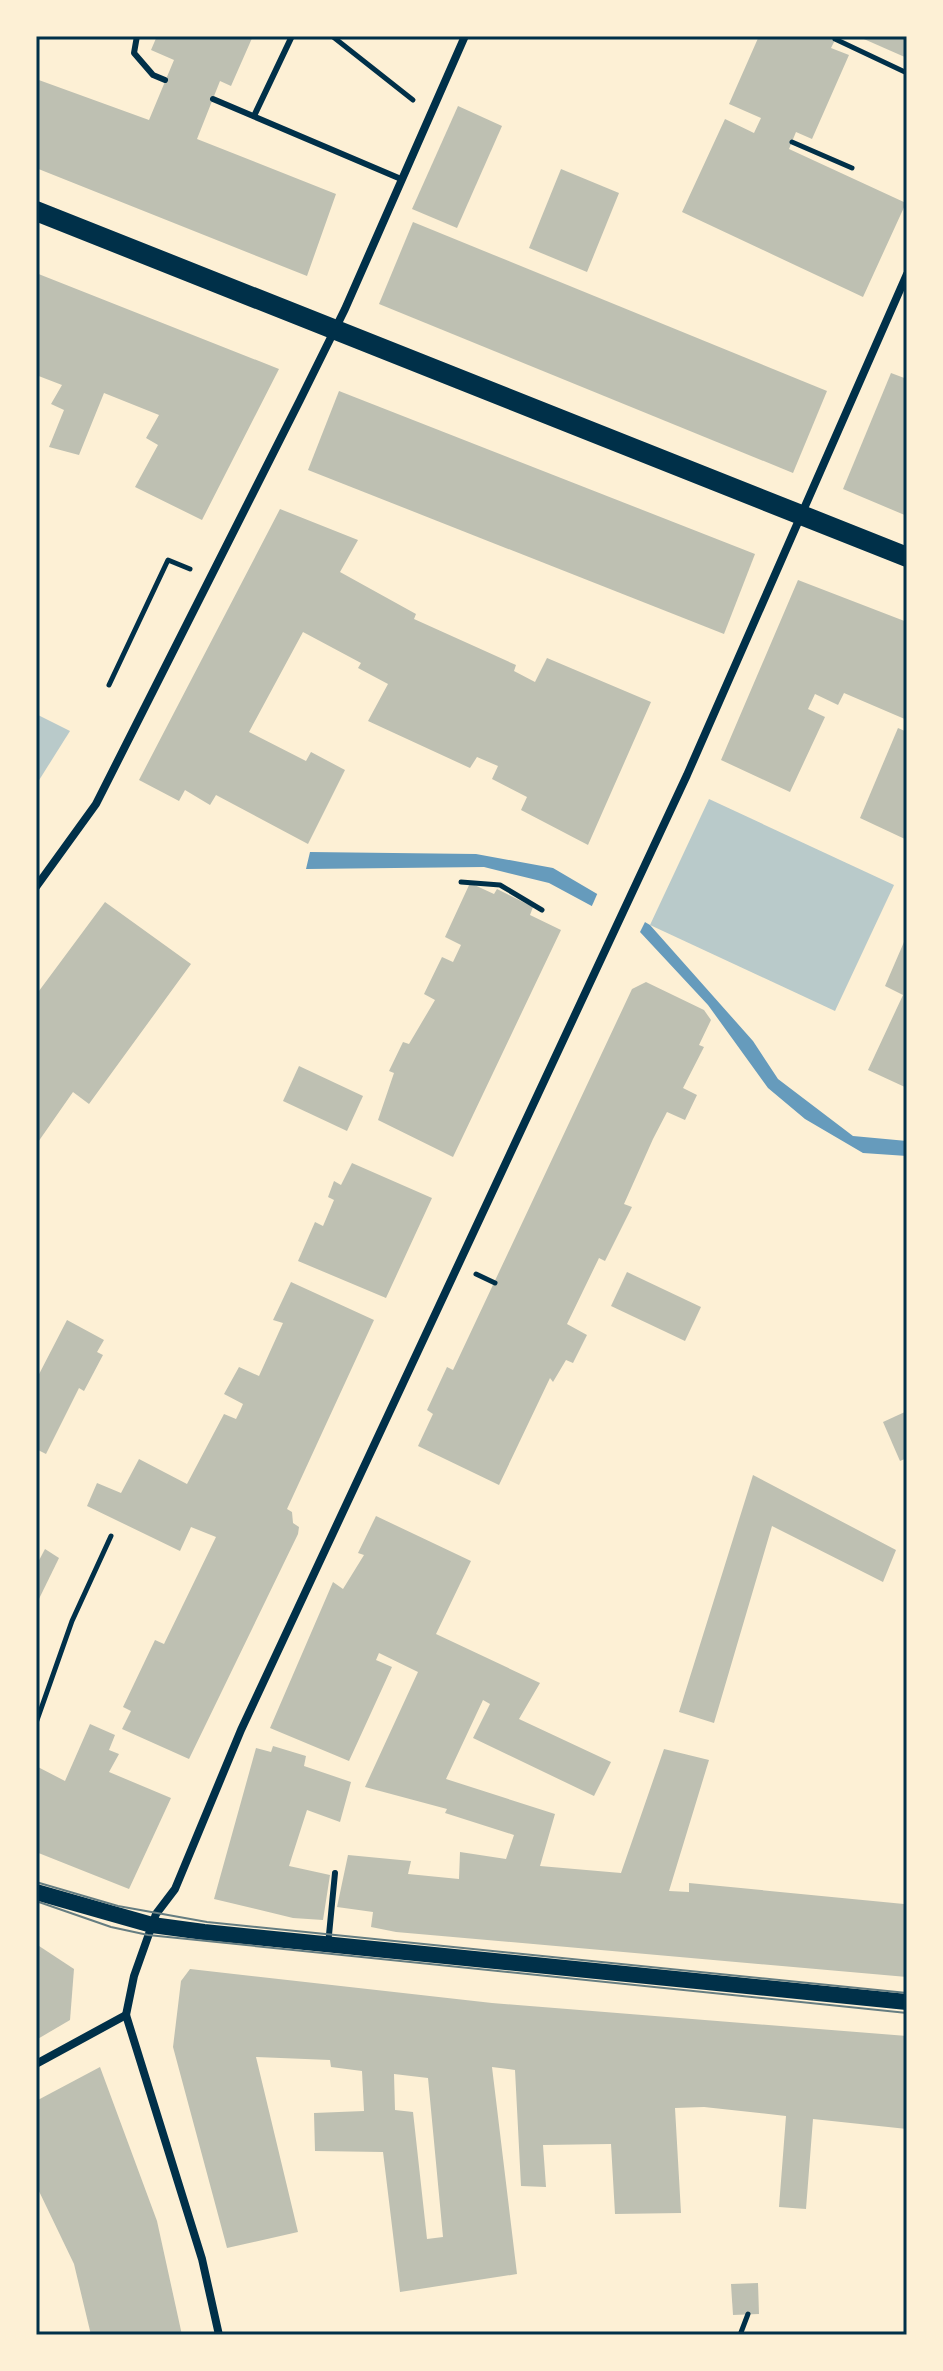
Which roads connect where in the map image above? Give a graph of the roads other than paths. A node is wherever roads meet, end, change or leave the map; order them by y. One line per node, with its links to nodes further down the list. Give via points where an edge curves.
1 (137, 36): 4 (lane, via 134,53 153,75)
2 (292, 36): 6 (lane)
3 (465, 36): 7 (street)
4 (165, 80)
5 (213, 99): 6 (lane)
6 (254, 116): 7 (lane)
7 (401, 179): 10 (street)
8 (36, 211): 10 (main road)
9 (907, 274): 11 (street)
10 (335, 330): 11 (main road); 13 (street, via 96,804)
11 (802, 515): 12 (main road); 16 (street, via 687,775 241,1730 175,1889)
12 (907, 557)
13 (36, 887)
14 (335, 1873): 17 (lane)
15 (36, 1892): 16 (main road)
16 (152, 1925): 17 (main road); 19 (street)
17 (328, 1945): 18 (main road)
18 (907, 2002)
19 (126, 2015): 20 (street); 21 (street, via 202,2259)
20 (36, 2064)
21 (219, 2335)

